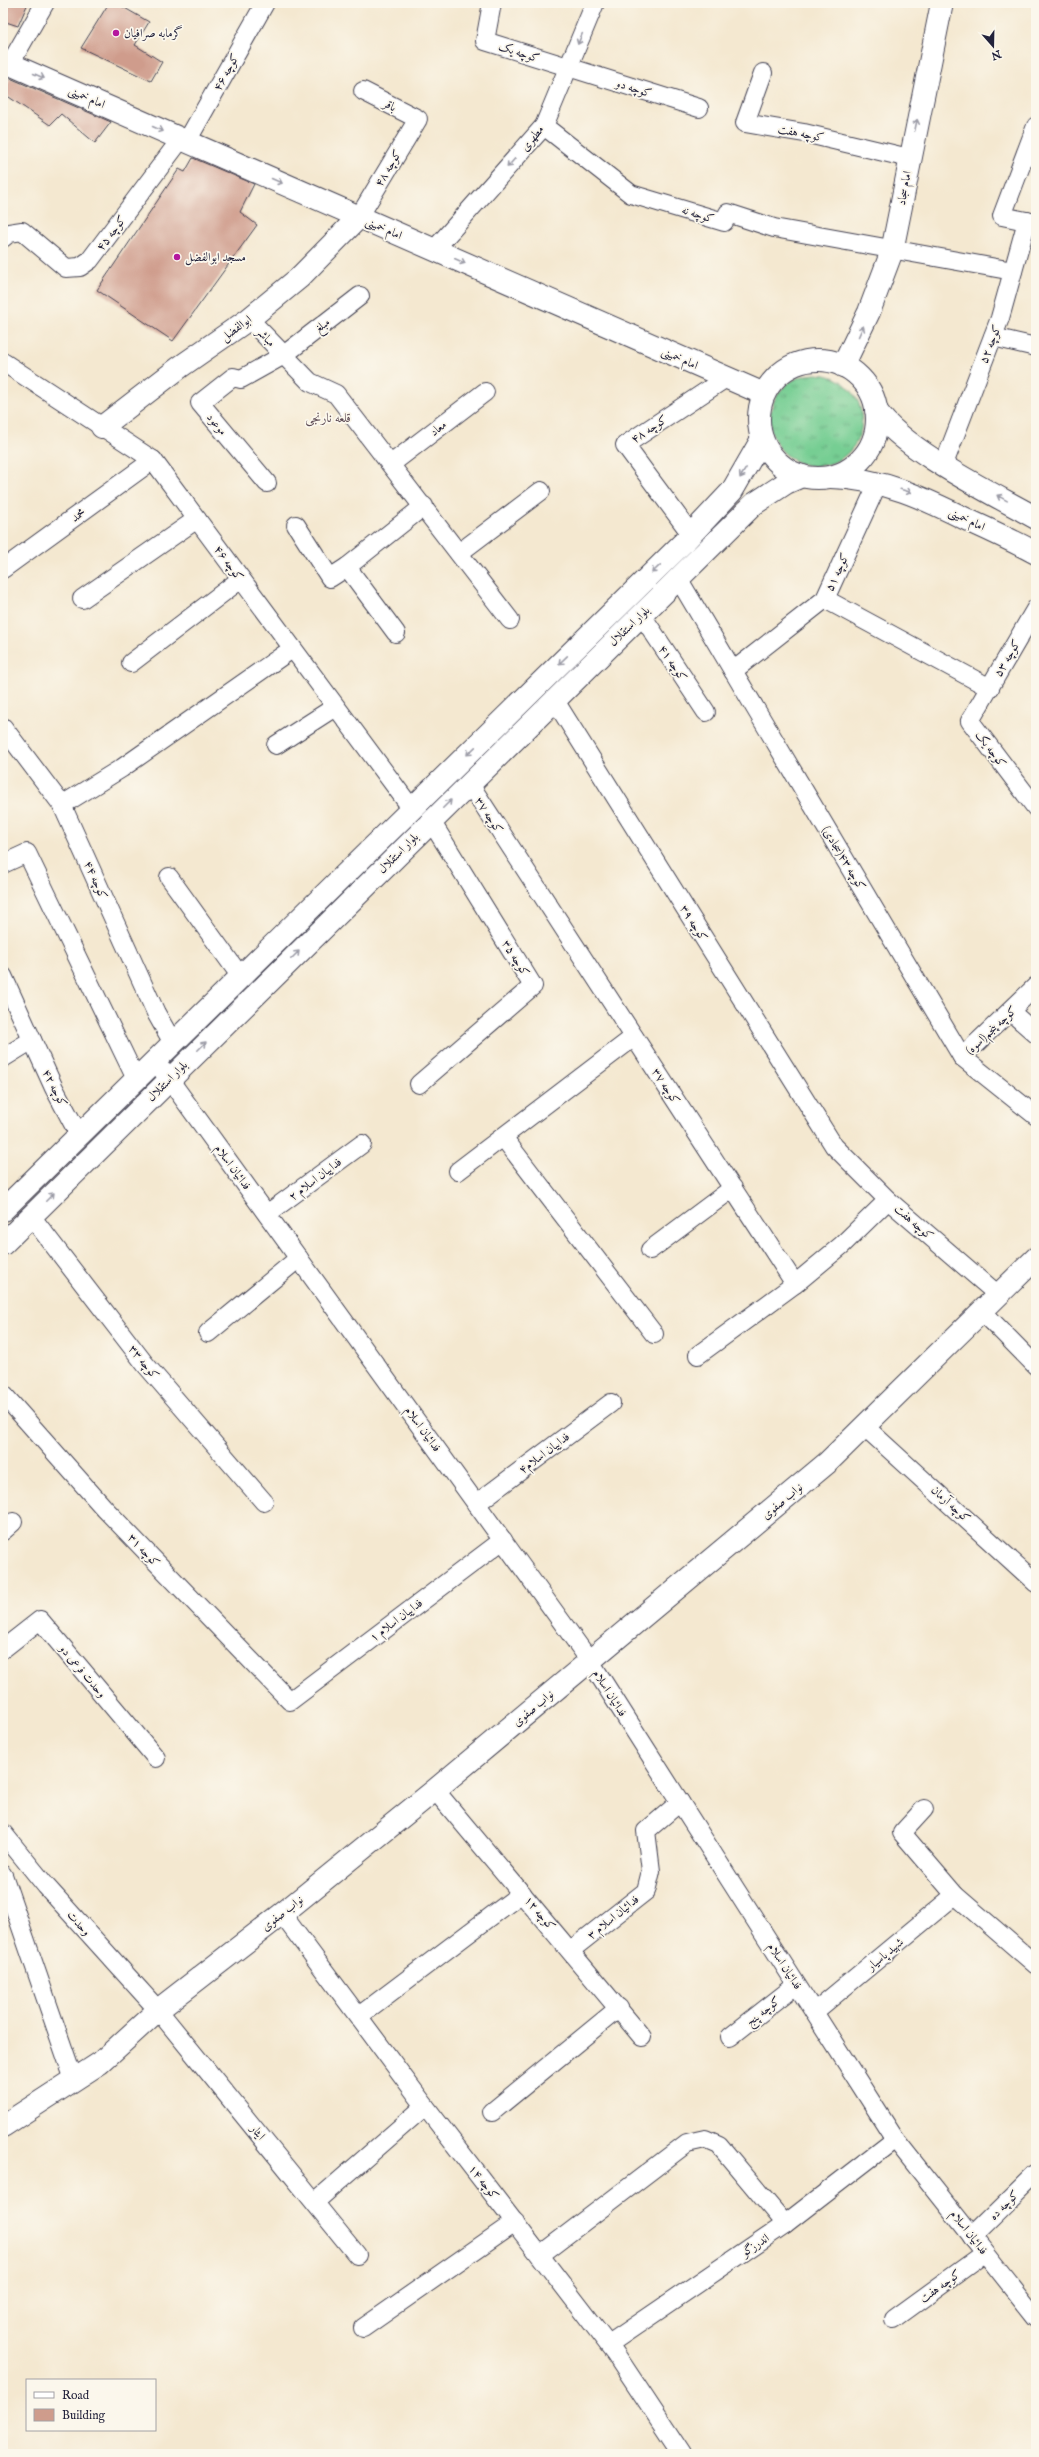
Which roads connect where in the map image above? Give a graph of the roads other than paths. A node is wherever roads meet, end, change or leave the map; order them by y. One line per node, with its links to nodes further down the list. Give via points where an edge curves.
1 (45, 3): 6 (street)
2 (265, 3): 14 (street, کوچه ۴۶)
3 (492, 3): 7 (street, کوچه یک, via 485,41)
4 (595, 3): 7 (street, مطهری, one-way to 7)
5 (942, 3): 15 (main road, امام سجاد, one-way to 5)
6 (7, 62): 14 (main road, امام خمینی, one-way to 14)
7 (568, 68): 10 (street, کوچه دو); 12 (street, مطهری)
8 (763, 73): 15 (street, کوچه هفت, via 745,123 804,133)
9 (363, 91): 11 (street, باقر)
10 (699, 108)
11 (418, 119): 16 (street, کوچه ۴۸)
12 (544, 126): 19 (street, مطهری, one-way to 19); 20 (street, کوچه نه, via 631,194 724,222 728,213 774,228)
13 (1036, 126): 17 (street, via 1002,216)
14 (184, 140): 16 (main road, امام خمینی, one-way to 16); 18 (street, کوچه ۴۵, via 90,260 80,267 66,268 22,231 8,233)
15 (909, 158): 20 (main road, امام سجاد)
16 (359, 217): 19 (main road, امام خمینی); 23 (main road, ابوالفضل, via 299,278)
17 (1032, 222): 21 (street, کوچه ۵۲)
18 (3, 238)
19 (434, 250): 29 (main road, امام خمینی, one-way to 29)
20 (892, 251): 21 (street); 28 (main road, امام سجاد, one-way to 20, via 869,312)
21 (1014, 271): 24 (street, کوچه ۵۲)
22 (360, 296): 26 (street, مبلغ)
23 (249, 319): 26 (street, مباشر); 33 (main road, ابوالفضل)
24 (993, 337): 25 (street); 37 (street, کوچه ۵۲)
25 (1036, 347)
26 (284, 355): 36 (street, مباشر, via 310,382 336,394); 40 (street, موعود, via 241,379 233,377 200,403)
27 (3, 362): 33 (street, کوچه ۴۶)
28 (843, 366): 31 (main road, via 825,361 807,361 789,368 775,379); 32 (main road, via 859,376 870,392)
29 (726, 378): 31 (main road, امام خمینی); 47 (street, کوچه ۴۸, via 625,445)
30 (485, 392): 36 (street, معاد)
31 (764, 394): 34 (main road, via 759,424)
32 (876, 410): 37 (main road, via 898,434); 39 (main road, via 876,429 863,456 844,472)
33 (102, 426): 35 (street, کوچه ۴۶)
34 (762, 439): 38 (main road, via 785,469); 47 (main road, بلوار استقلال, one-way to 47, via 732,491)
35 (153, 460): 45 (street, کوچه ۴۶); 51 (street, محمد)
36 (391, 464): 43 (street, مباشر)
37 (944, 464): 44 (main road, one-way to 37)
38 (802, 476): 39 (main road); 52 (main road, بلوار استقلال, via 786,482 754,504)
39 (827, 477): 41 (main road, امام خمینی)
40 (267, 483)
41 (878, 483): 49 (main road, امام خمینی, one-way to 49, via 915,494); 55 (street, کوچه ۵۱)
42 (541, 491): 48 (street)
43 (424, 506): 48 (street, مباشر); 50 (street)
44 (1036, 518)
45 (197, 519): 53 (street, کوچه ۴۶); 54 (street)
46 (296, 525): 50 (street, via 330,578)
47 (691, 534): 72 (main road, بلوار استقلال, one-way to 72)
48 (459, 553): 58 (street, مباشر)
49 (1036, 554)
50 (347, 567): 59 (street)
51 (3, 570)
52 (678, 578): 57 (main road, بلوار استقلال); 62 (street, کوچه ۴۳(سجادی))
53 (241, 579): 60 (street, کوچه ۴۶); 61 (street)
54 (82, 599)
55 (825, 599): 62 (street, کوچه ۵۱); 63 (street)
56 (1036, 608): 63 (street, کوچه ۵۳)
57 (641, 614): 64 (main road, بلوار استقلال); 66 (street, کوچه ۴۱)
58 (510, 620)
59 (396, 633)
60 (292, 648): 65 (street, کوچه ۴۶); 70 (street, via 122,768)
61 (131, 663)
62 (733, 671): 84 (street, کوچه ۴۳(سجادی))
63 (990, 688): 71 (street, کوچه یک, via 970,721)
64 (554, 700): 69 (main road, بلوار استقلال); 94 (street, کوچه ۳۹)
65 (335, 706): 68 (street); 72 (street, کوچه ۴۶)
66 (706, 712)
67 (3, 727): 70 (street, کوچه ۴۴)
68 (276, 745)
69 (469, 783): 73 (main road, بلوار استقلال, one-way to 69); 81 (street, کوچه ۳۷)
70 (62, 805): 83 (street, کوچه ۴۴, via 156,1013)
71 (1036, 808)
72 (412, 809): 77 (main road, بلوار استقلال)
73 (431, 821): 88 (main road, بلوار استقلال, one-way to 73); 89 (street, کوچه ۳۵, via 533,986)
74 (3, 864): 87 (street, via 27,853)
75 (169, 877): 77 (street)
76 (3, 976): 82 (street, کوچه ۴۲)
77 (241, 977): 83 (main road, بلوار استقلال)
78 (1036, 986): 79 (street, کوچه پنجم(اسوه))
79 (1011, 1012): 80 (street); 84 (street, کوچه پنجم(اسوه))
80 (1036, 1034)
81 (634, 1037): 92 (street); 96 (street, کوچه ۳۷)
82 (32, 1040): 85 (street); 91 (street, کوچه ۴۲)
83 (173, 1043): 86 (main road, بلوار استقلال)
84 (962, 1057): 90 (street, کوچه ۴۳(سجادی))
85 (3, 1058)
86 (155, 1061): 87 (main road, بلوار استقلال); 88 (street, فدائیان اسلام)
87 (136, 1079): 91 (main road, بلوار استقلال)
88 (169, 1079): 99 (street, فدائیان اسلام); 100 (main road, بلوار استقلال, one-way to 88)
89 (419, 1084)
90 (1036, 1116)
91 (79, 1135): 98 (main road, بلوار استقلال)
92 (503, 1136): 95 (street); 109 (street)
93 (362, 1144): 99 (street, فداییان اسلام ۲)
94 (834, 1146): 97 (street, کوچه هفت)
95 (458, 1171)
96 (733, 1188): 102 (street); 105 (street, کوچه ۳۷)
97 (888, 1200): 105 (street, via 842,1245); 106 (street, کوچه هفت)
98 (3, 1210)
99 (268, 1214): 103 (street, فدائیان اسلام)
100 (31, 1216): 101 (main road, بلوار استقلال); 115 (street, کوچه ۳۳, via 145,1364)
101 (3, 1244)
102 (650, 1250)
103 (299, 1258): 108 (street); 116 (street, فدائیان اسلام)
104 (1036, 1258): 106 (main road, نواب صفوی)
105 (796, 1284): 110 (street)
106 (997, 1294): 107 (main road, نواب صفوی)
107 (981, 1310): 111 (street); 114 (main road, نواب صفوی)
108 (208, 1333)
109 (654, 1334)
110 (698, 1355)
111 (1036, 1366)
112 (3, 1394): 121 (street, کوچه ۳۱, via 110,1514)
113 (611, 1403): 116 (street, فداییان اسلام۴)
114 (864, 1426): 118 (street, کوچه آرمان); 120 (main road, نواب صفوی, via 827,1463)
115 (264, 1502)
116 (476, 1504): 117 (street, فدائیان اسلام)
117 (503, 1540): 120 (street, فدائیان اسلام); 121 (street, فداییان اسلام ۱)
118 (1036, 1583)
119 (3, 1649): 122 (street, وحدت فرعی دو, via 40,1620)
120 (590, 1661): 123 (main road, نواب صفوی); 124 (street, فدائیان اسلام)
121 (290, 1701)
122 (156, 1758)
123 (435, 1790): 128 (street, کوچه ۱۲); 130 (main road, نواب صفوی)
124 (680, 1802): 131 (street, فدائیان اسلام ۳, via 646,1832 651,1871 646,1891); 133 (street, فدائیان اسلام)
125 (924, 1809): 129 (street, via 902,1833)
126 (3, 1833): 135 (street, وحدت, via 46,1886)
127 (3, 1875): 140 (street)
128 (522, 1892): 131 (street, کوچه ۱۲); 137 (street)
129 (955, 1895): 132 (street); 136 (street, شهید پاسیار)
130 (282, 1914): 135 (main road, نواب صفوی); 137 (street, کوچه ۱۴)
131 (571, 1950): 134 (street, کوچه ۱۲)
132 (1036, 1965)
133 (796, 1985): 136 (street, فدائیان اسلام); 139 (street, کوچه پنج)
134 (619, 2008): 138 (street, کوچه ۱۲); 142 (street)
135 (158, 2010): 140 (main road, نواب صفوی, via 100,2063); 146 (street, ایثار)
136 (814, 2012): 144 (street, فدائیان اسلام)
137 (359, 2016): 141 (street, کوچه ۱۴)
138 (642, 2037)
139 (730, 2037)
140 (74, 2080): 143 (main road, نواب صفوی)
141 (425, 2106): 146 (street); 147 (street, کوچه ۱۴)
142 (492, 2112)
143 (3, 2126)
144 (895, 2139): 148 (street, اندرزگو); 149 (street, فدائیان اسلام)
145 (1036, 2174): 149 (street, کوچه ده)
146 (315, 2202): 151 (street, ایثار)
147 (515, 2222): 152 (street, کوچه ۱۴); 155 (street)
148 (785, 2224): 152 (street, via 719,2146 705,2139 687,2143); 156 (street, اندرزگو)
149 (972, 2237): 150 (street, فدائیان اسلام)
150 (985, 2253): 153 (street, فدائیان اسلام); 154 (street, کوچه هفت)
151 (357, 2255)
152 (540, 2255): 156 (street, کوچه ۱۴)
153 (1036, 2317)
154 (894, 2319)
155 (362, 2328)
156 (608, 2344): 157 (street, کوچه ۱۴)
157 (682, 2454)

